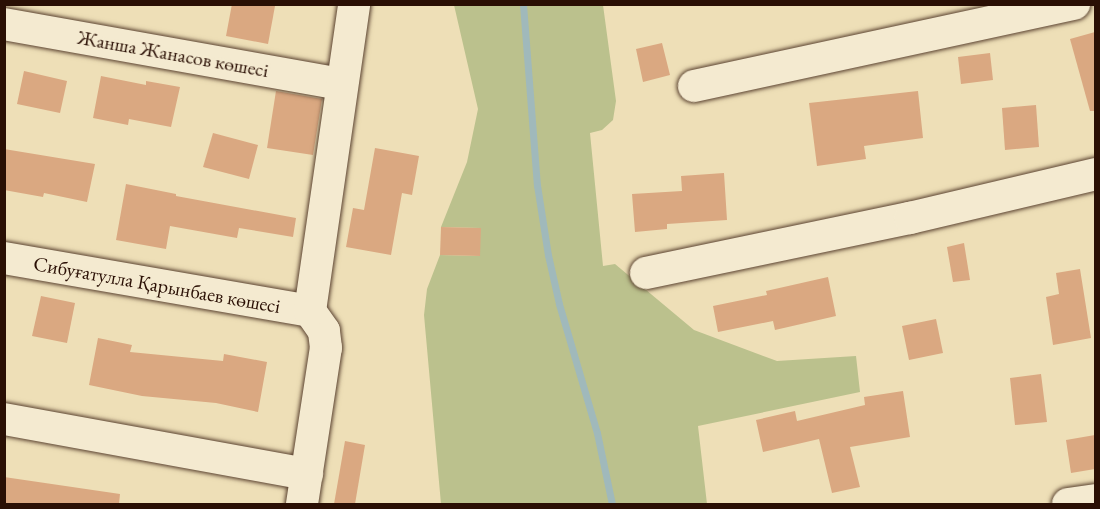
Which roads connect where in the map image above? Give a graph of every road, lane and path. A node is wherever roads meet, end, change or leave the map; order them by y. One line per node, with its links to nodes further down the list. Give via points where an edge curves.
1 (354, 4): 4 (street)
2 (1074, 4): 5 (street)
3 (4, 24): 4 (street, Жанша Жанасов көшесі)
4 (342, 84): 9 (street)
5 (694, 86)
6 (1095, 174): 8 (street, via 910,218)
7 (4, 258): 9 (street, Сибуғатулла Қарынбаев көшесі)
8 (646, 273)
9 (310, 311): 11 (street, via 324,330 326,348)
10 (4, 419): 11 (street)
11 (307, 474): 13 (street)
12 (1095, 500): 14 (street)
13 (302, 504)
14 (1068, 504)

